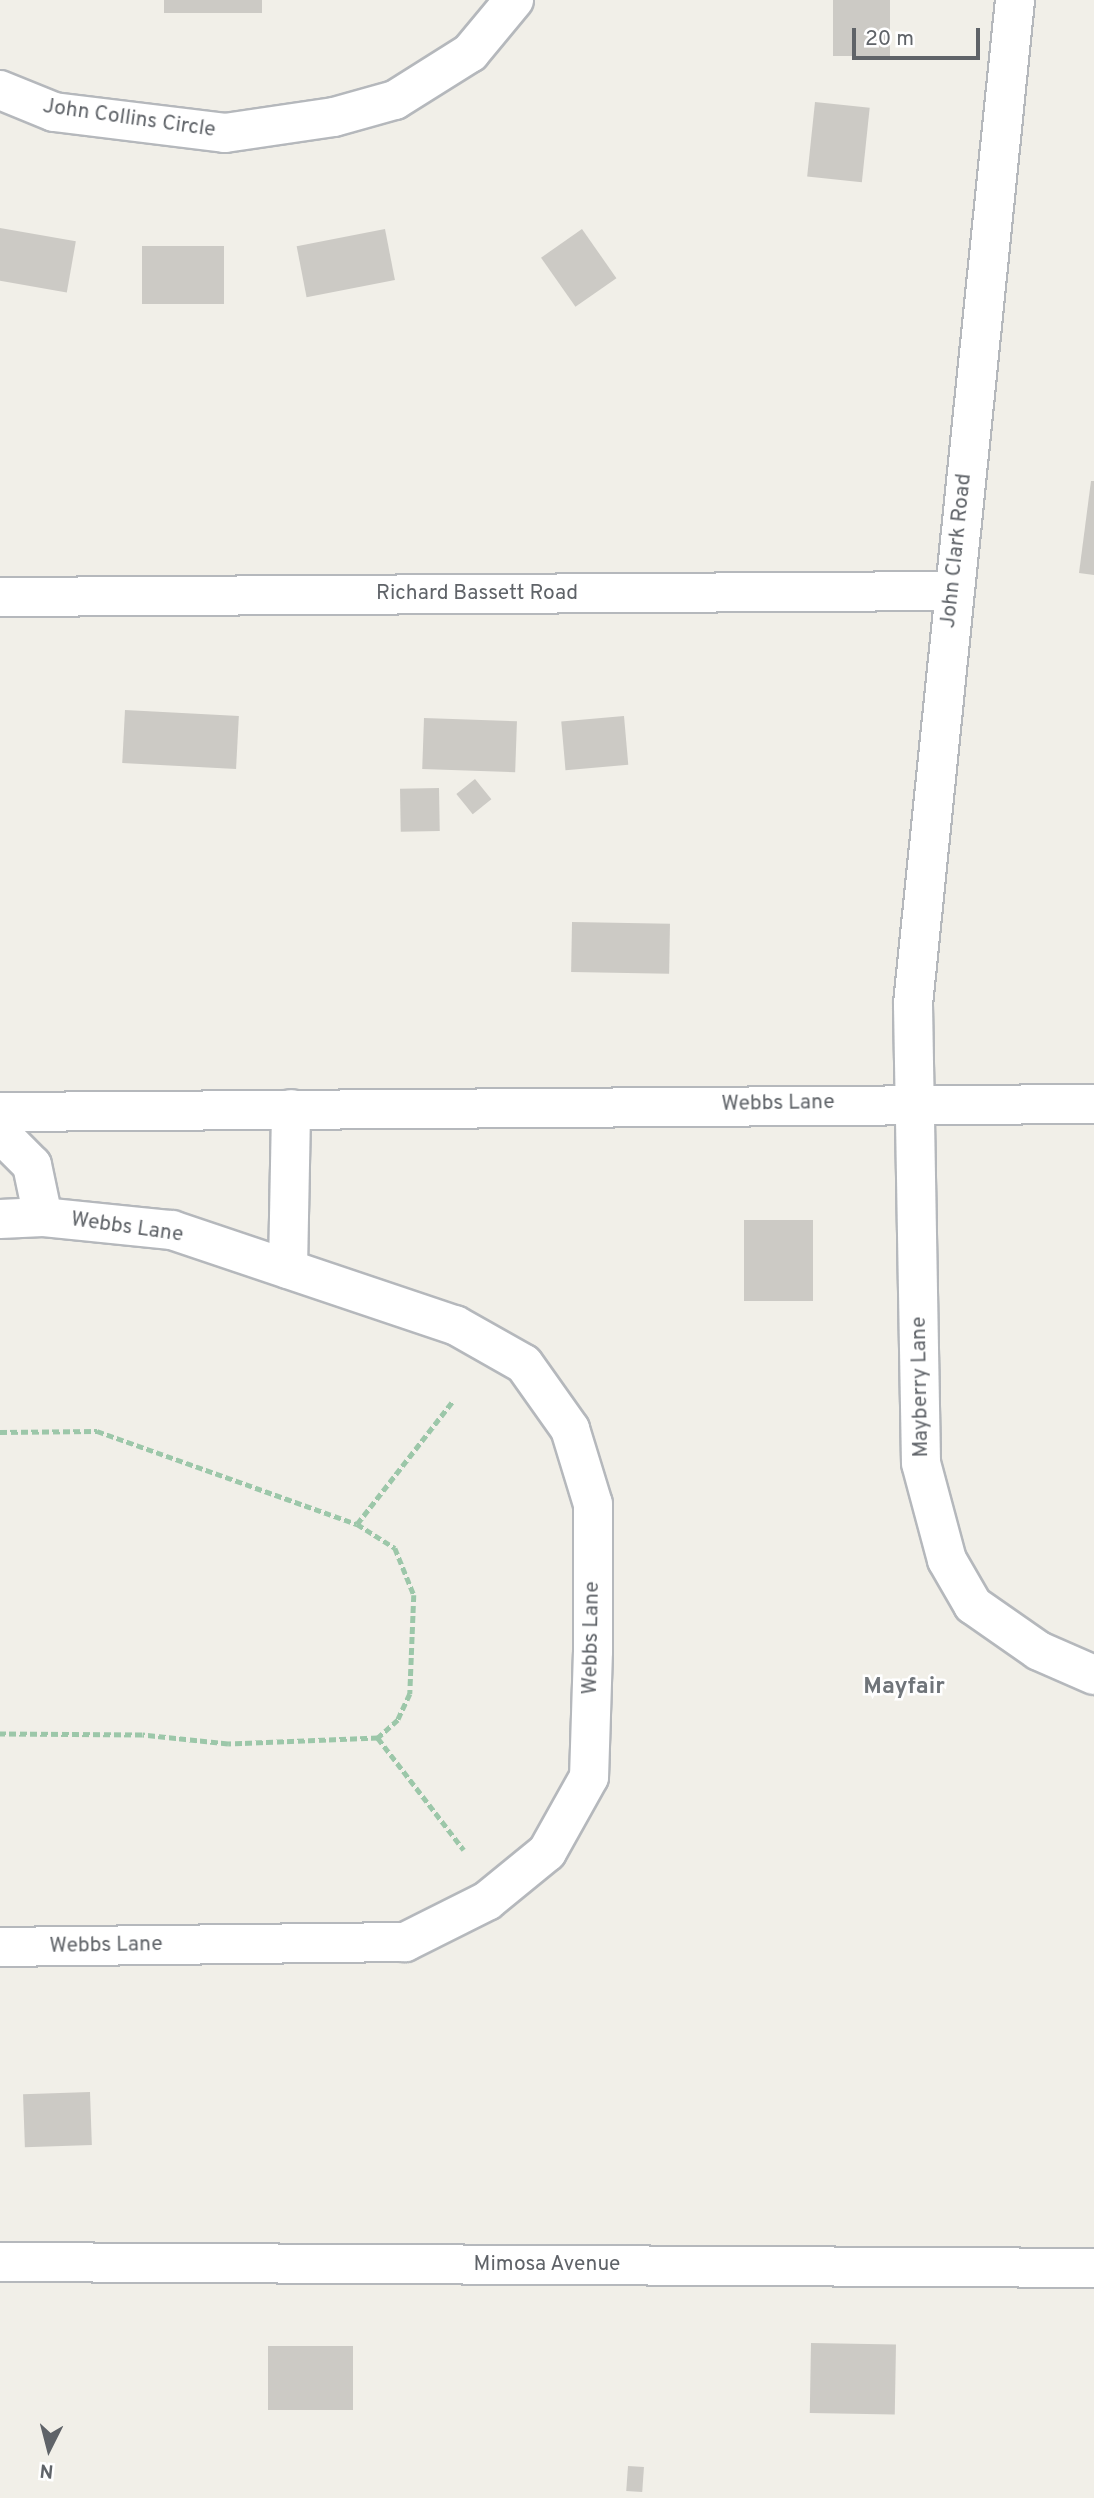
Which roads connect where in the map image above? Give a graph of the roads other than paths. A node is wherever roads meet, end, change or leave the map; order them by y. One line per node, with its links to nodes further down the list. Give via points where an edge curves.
1 (514, 0): 3 (street, John Collins Circle, via 470,53 395,100 334,117 225,133 54,111 12,99)
2 (1015, 0): 4 (street, John Clark Road)
3 (0, 90)
4 (953, 591): 5 (street, Richard Bassett Road); 6 (street, John Clark Road, via 913,1005)
5 (0, 597)
6 (917, 1102): 7 (street, Webbs Lane); 8 (street, Webbs Lane); 14 (street, Mayberry Lane, via 921,1463 947,1560 973,1605 1039,1651)
7 (1094, 1104)
8 (291, 1109): 9 (street, Webbs Lane); 13 (street)
9 (0, 1112)
10 (0, 1133): 11 (street, Webbs Lane, via 32,1166)
11 (43, 1217): 12 (street, Webbs Lane); 13 (street, Webbs Lane, via 172,1230)
12 (0, 1219)
13 (288, 1269): 15 (street, Webbs Lane, via 455,1325 524,1364 570,1429 593,1504 589,1777 547,1852 487,1901 405,1942)
14 (1094, 1675)
15 (0, 1947)
16 (0, 2262): 17 (street, Mimosa Avenue)
17 (1094, 2268)

